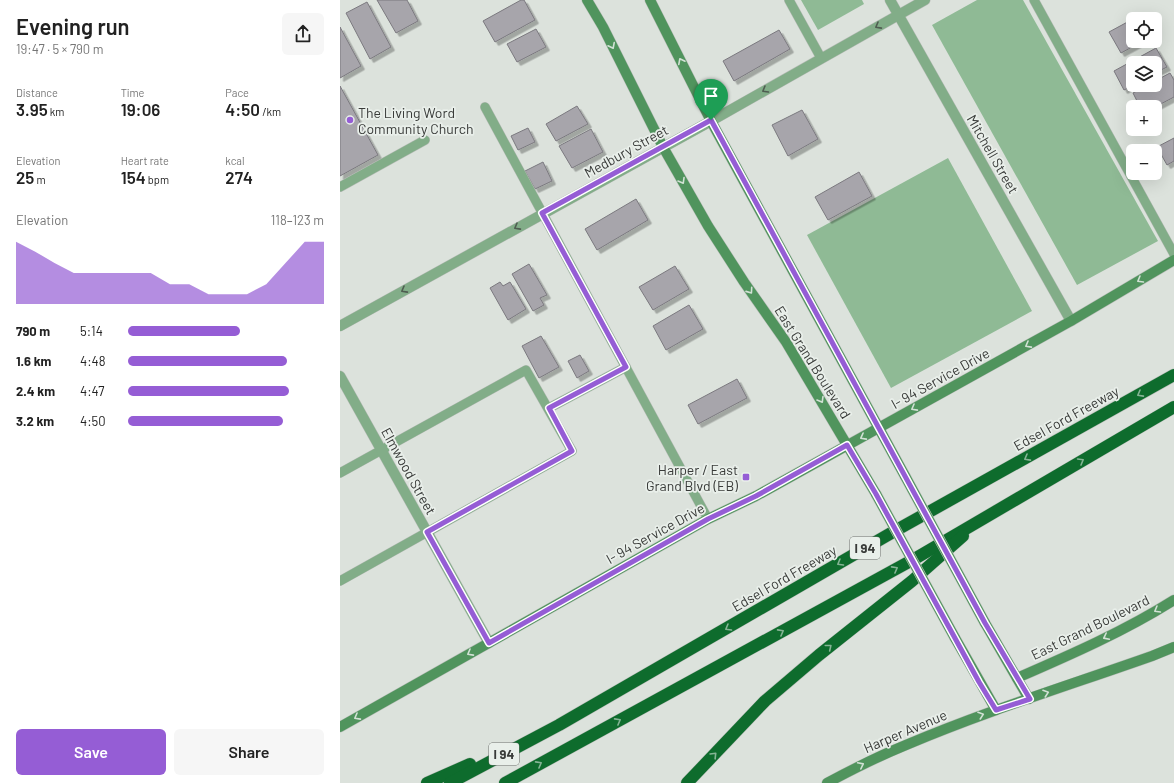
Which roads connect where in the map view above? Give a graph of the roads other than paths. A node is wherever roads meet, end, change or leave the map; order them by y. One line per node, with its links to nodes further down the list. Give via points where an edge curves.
1 (587, 0): 9 (main road, East Grand Boulevard)
2 (593, 0): 9 (main road)
3 (650, 0): 12 (main road, East Grand Boulevard, one-way to 3)
4 (789, 0): 10 (lane)
5 (890, 0): 8 (street, Mitchell Street)
6 (924, 0): 8 (street, Medbury Street)
7 (1034, 0): 17 (lane)
8 (898, 15): 10 (street, Medbury Street, one-way to 10); 19 (street, Mitchell Street)
9 (603, 27): 14 (main road, East Grand Boulevard, one-way to 14)
10 (821, 58): 12 (street, Medbury Street, one-way to 12)
11 (485, 107): 16 (lane)
12 (711, 120): 14 (street, Medbury Street); 26 (main road, East Grand Boulevard)
13 (425, 140): 15 (lane)
14 (663, 147): 16 (street, Medbury Street); 27 (main road, East Grand Boulevard, one-way to 27, via 712,232 786,342)
15 (340, 187)
16 (542, 213): 20 (street, Medbury Street, one-way to 20); 21 (lane)
17 (1174, 254)
18 (1174, 260): 19 (main road, I- 94 Service Drive, one-way to 19)
19 (1071, 321): 26 (main road, I- 94 Service Drive, one-way to 26)
20 (340, 326)
21 (626, 367): 25 (lane); 31 (lane)
22 (1174, 375): 40 (highway, Edsel Ford Freeway / I 94, one-way to 40, via 893,532)
23 (340, 376): 28 (street, Elmwood Street)
24 (1174, 407): 30 (highway, I 94, one-way to 24)
25 (549, 408): 28 (lane, via 526,370); 32 (lane, via 572,451)
26 (878, 428): 27 (main road, I- 94 Service Drive, one-way to 27); 37 (main road, East Grand Boulevard, bridge)
27 (847, 445): 31 (main road, I- 94 Service Drive, via 756,496); 39 (main road, East Grand Boulevard, bridge)
28 (381, 450): 29 (lane); 32 (street, Elmwood Street)
29 (340, 473)
30 (987, 516): 44 (highway, I 94, one-way to 30, via 916,558); 45 (highway, one-way to 30, via 765,701)
31 (708, 519): 35 (main road, I- 94 Service Drive)
32 (427, 532): 33 (lane); 35 (street, Elmwood Street)
33 (340, 581)
34 (1174, 600): 37 (main road, East Grand Boulevard, one-way to 37, via 1067,657)
35 (489, 643): 41 (main road, I- 94 Service Drive, one-way to 41)
36 (1174, 647): 38 (main road, one-way to 36)
37 (1017, 678): 38 (main road, East Grand Boulevard)
38 (1030, 699): 39 (main road)
39 (996, 710): 46 (main road, Harper Avenue, one-way to 39, via 906,745)
40 (559, 725): 42 (highway); 43 (highway, Edsel Ford Freeway / I 94)
41 (340, 726)
42 (427, 783)
43 (450, 783)
44 (505, 783)
45 (687, 783)
46 (827, 783)

